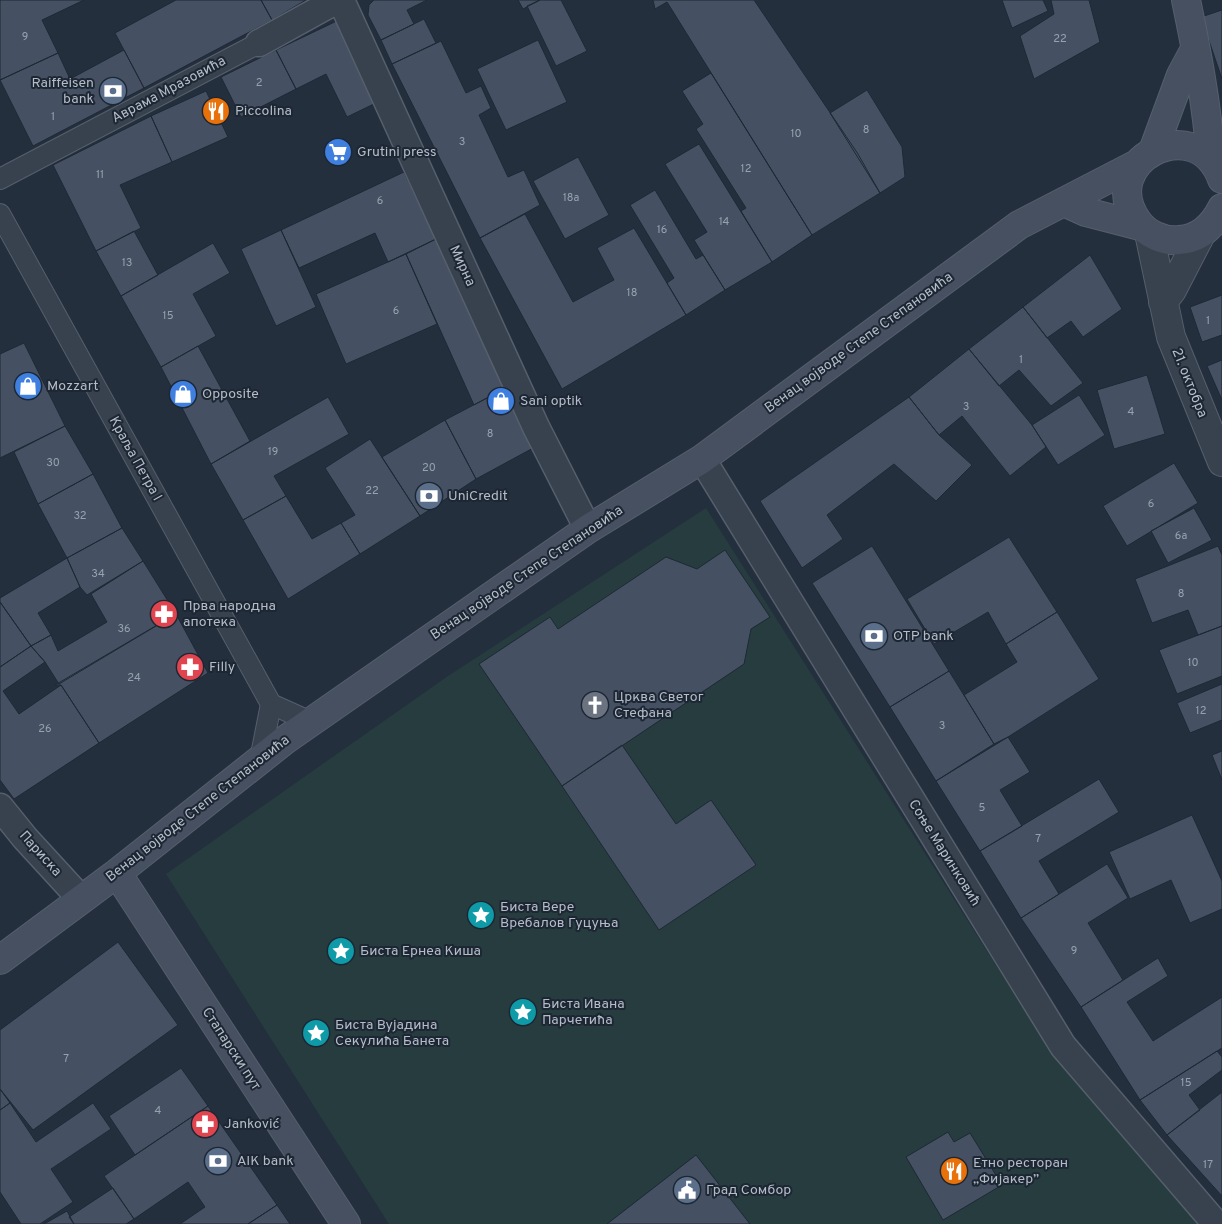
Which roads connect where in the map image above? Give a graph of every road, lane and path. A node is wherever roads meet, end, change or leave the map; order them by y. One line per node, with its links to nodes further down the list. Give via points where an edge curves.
1 (339, 0): 3 (street, Аврама Мразовића); 15 (street, Мирна, via 536,427)
2 (1186, 0): 4 (main road)
3 (259, 43): 7 (street, Аврама Мразовића)
4 (1194, 49): 5 (main road); 6 (main road, via 1204,89)
5 (1145, 157): 6 (main road, Венац војводе Степе Степановића, via 1175,144 1188,146 1201,151); 8 (main road, Венац војводе Степе Степановића); 11 (main road, via 1129,183 1128,194 1129,206)
6 (1216, 169)
7 (0, 180)
8 (1064, 202): 11 (main road, via 1086,212); 13 (main road, Венац војводе Степе Степановића, via 1019,225)
9 (0, 214): 16 (street, Краља Петра I)
10 (1213, 226): 11 (main road, via 1189,239 1175,241); 12 (street)
11 (1145, 229): 12 (street, 21. октобра)
12 (1163, 302): 14 (street, 21. октобра, via 1171,338)
13 (702, 459): 15 (main road, Венац војводе Степе Степановића); 24 (street, Соње Маринковић, via 1064,1046)
14 (1222, 462)
15 (588, 529): 17 (main road, Венац војводе Степе Степановића)
16 (271, 704): 17 (street); 18 (street)
17 (311, 722): 18 (main road, Венац војводе Степе Степановића)
18 (260, 760): 20 (main road, Венац војводе Степе Степановића)
19 (0, 807): 21 (street, Париска)
20 (117, 873): 21 (main road, Венац војводе Степе Степановића); 23 (main road, Стапарски пут)
21 (81, 899): 22 (main road, Венац војводе Степе Степановића)
22 (0, 960)
23 (346, 1224)
24 (1216, 1224)

